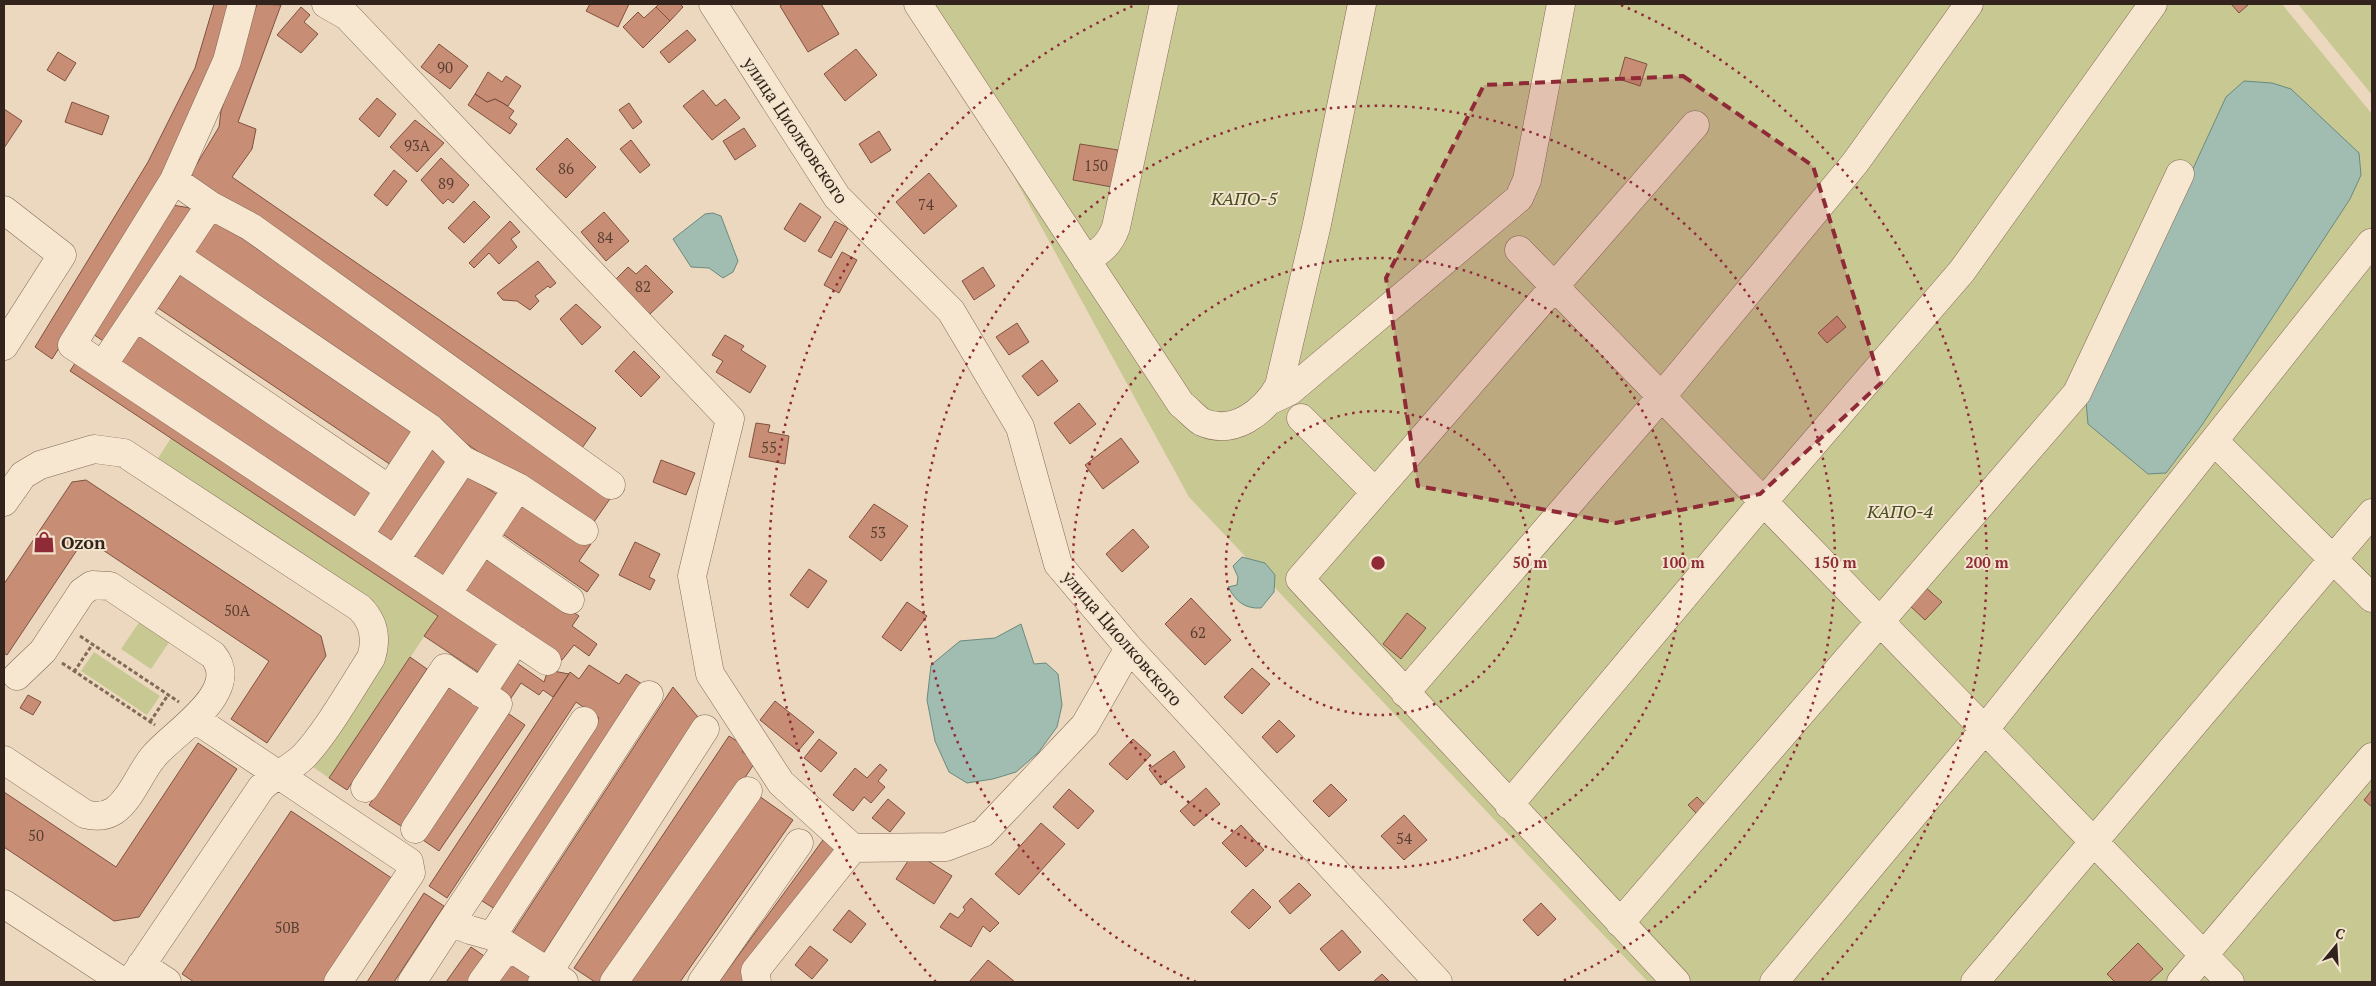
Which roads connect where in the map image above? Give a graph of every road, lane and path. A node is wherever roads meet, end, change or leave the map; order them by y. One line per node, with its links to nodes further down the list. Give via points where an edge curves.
1 (242, 4): 12 (street, via 227,61)
2 (326, 4): 73 (street, via 347,16 730,419 692,576 710,674 782,783)
3 (713, 4): 49 (street, улица Циолковского, via 837,197 950,311 1020,427 1058,564)
4 (918, 4): 18 (street)
5 (1164, 4): 18 (street, via 1116,227 1112,240)
6 (1362, 4): 25 (street, via 1296,319 1279,386)
7 (1561, 4): 25 (street, via 1527,180 1518,198 1290,391)
8 (1969, 4): 24 (street, via 1855,163)
9 (2154, 4): 34 (street, via 1962,270)
10 (1694, 125): 19 (street)
11 (2180, 174): 45 (street, via 2077,393)
12 (174, 180): 13 (street); 23 (street, via 72,345)
13 (210, 205): 17 (street); 30 (street, via 251,227)
14 (4, 210): 20 (street, via 62,255)
15 (2371, 243): 28 (street)
16 (1519, 250): 19 (street)
17 (177, 256): 21 (street); 27 (street)
18 (1086, 260): 25 (street, via 1182,404 1202,422 1223,427 1242,422)
19 (1556, 285): 24 (street); 33 (street)
20 (12, 310): 22 (street)
21 (136, 317): 23 (street); 32 (street)
22 (4, 346)
23 (103, 365): 38 (street)
24 (1662, 396): 34 (street); 55 (street)
25 (1271, 400)
26 (1301, 418): 33 (street)
27 (430, 428): 29 (street); 32 (street)
28 (2214, 441): 41 (street); 62 (street)
29 (462, 460): 31 (street); 40 (street)
30 (611, 484)
31 (518, 487): 37 (street); 39 (street)
32 (389, 489): 38 (street)
33 (1374, 491): 55 (street, via 1300,579)
34 (1764, 501): 45 (street); 69 (street)
35 (4, 502): 66 (street, via 24,475 40,465 94,449 124,453 360,608 373,629 371,658 310,749)
36 (2372, 513): 41 (street)
37 (584, 531)
38 (359, 535): 40 (street)
39 (483, 540): 42 (street); 44 (street)
40 (395, 560): 42 (street)
41 (2333, 560): 43 (street); 71 (street)
42 (447, 594): 47 (street)
43 (2372, 598)
44 (570, 600)
45 (1880, 620): 62 (street); 76 (street)
46 (61, 623): 48 (path); 50 (street); 58 (street, via 87,588 110,586 214,655 220,663 220,684)
47 (516, 640): 51 (street); 54 (street)
48 (92, 644): 52 (path); 56 (path)
49 (1129, 648): 73 (street, via 1085,725 983,833 946,847); 88 (street, улица Циолковского)
50 (43, 650): 52 (path); 53 (street)
51 (547, 661)
52 (74, 672): 59 (path)
53 (8, 677)
54 (481, 693): 67 (street, via 445,668); 70 (street, via 498,704)
55 (1405, 693): 69 (street)
56 (168, 695): 58 (path); 59 (path)
57 (649, 695): 77 (street)
58 (197, 717): 63 (street); 66 (street)
59 (150, 722): 63 (path)
60 (584, 722): 75 (street)
61 (705, 729): 80 (street)
62 (1985, 729): 71 (street); 90 (street)
63 (173, 737): 65 (street, via 152,757 122,803 102,816 84,814)
64 (2372, 757): 78 (street)
65 (4, 760)
66 (279, 774): 79 (street, via 255,796); 82 (street, via 406,859 410,865 410,873)
67 (365, 788)
68 (748, 792): 85 (street)
69 (1509, 805): 76 (street)
70 (415, 829)
71 (2094, 842): 78 (street); 91 (street)
72 (800, 843): 86 (street)
73 (853, 848): 87 (street, via 755,971)
74 (4, 904): 79 (street)
75 (451, 922): 77 (street); 83 (street)
76 (1620, 923): 89 (street)
77 (500, 941): 80 (street); 84 (street)
78 (2204, 956): 92 (street); 93 (street)
79 (132, 977): 81 (street)
80 (551, 979)
81 (167, 982)
82 (338, 982)
83 (412, 982)
84 (482, 982)
85 (614, 982)
86 (702, 982)
87 (757, 982)
88 (1438, 982)
89 (1676, 982)
90 (1774, 982)
91 (1975, 982)
92 (2181, 982)
93 (2230, 982)

